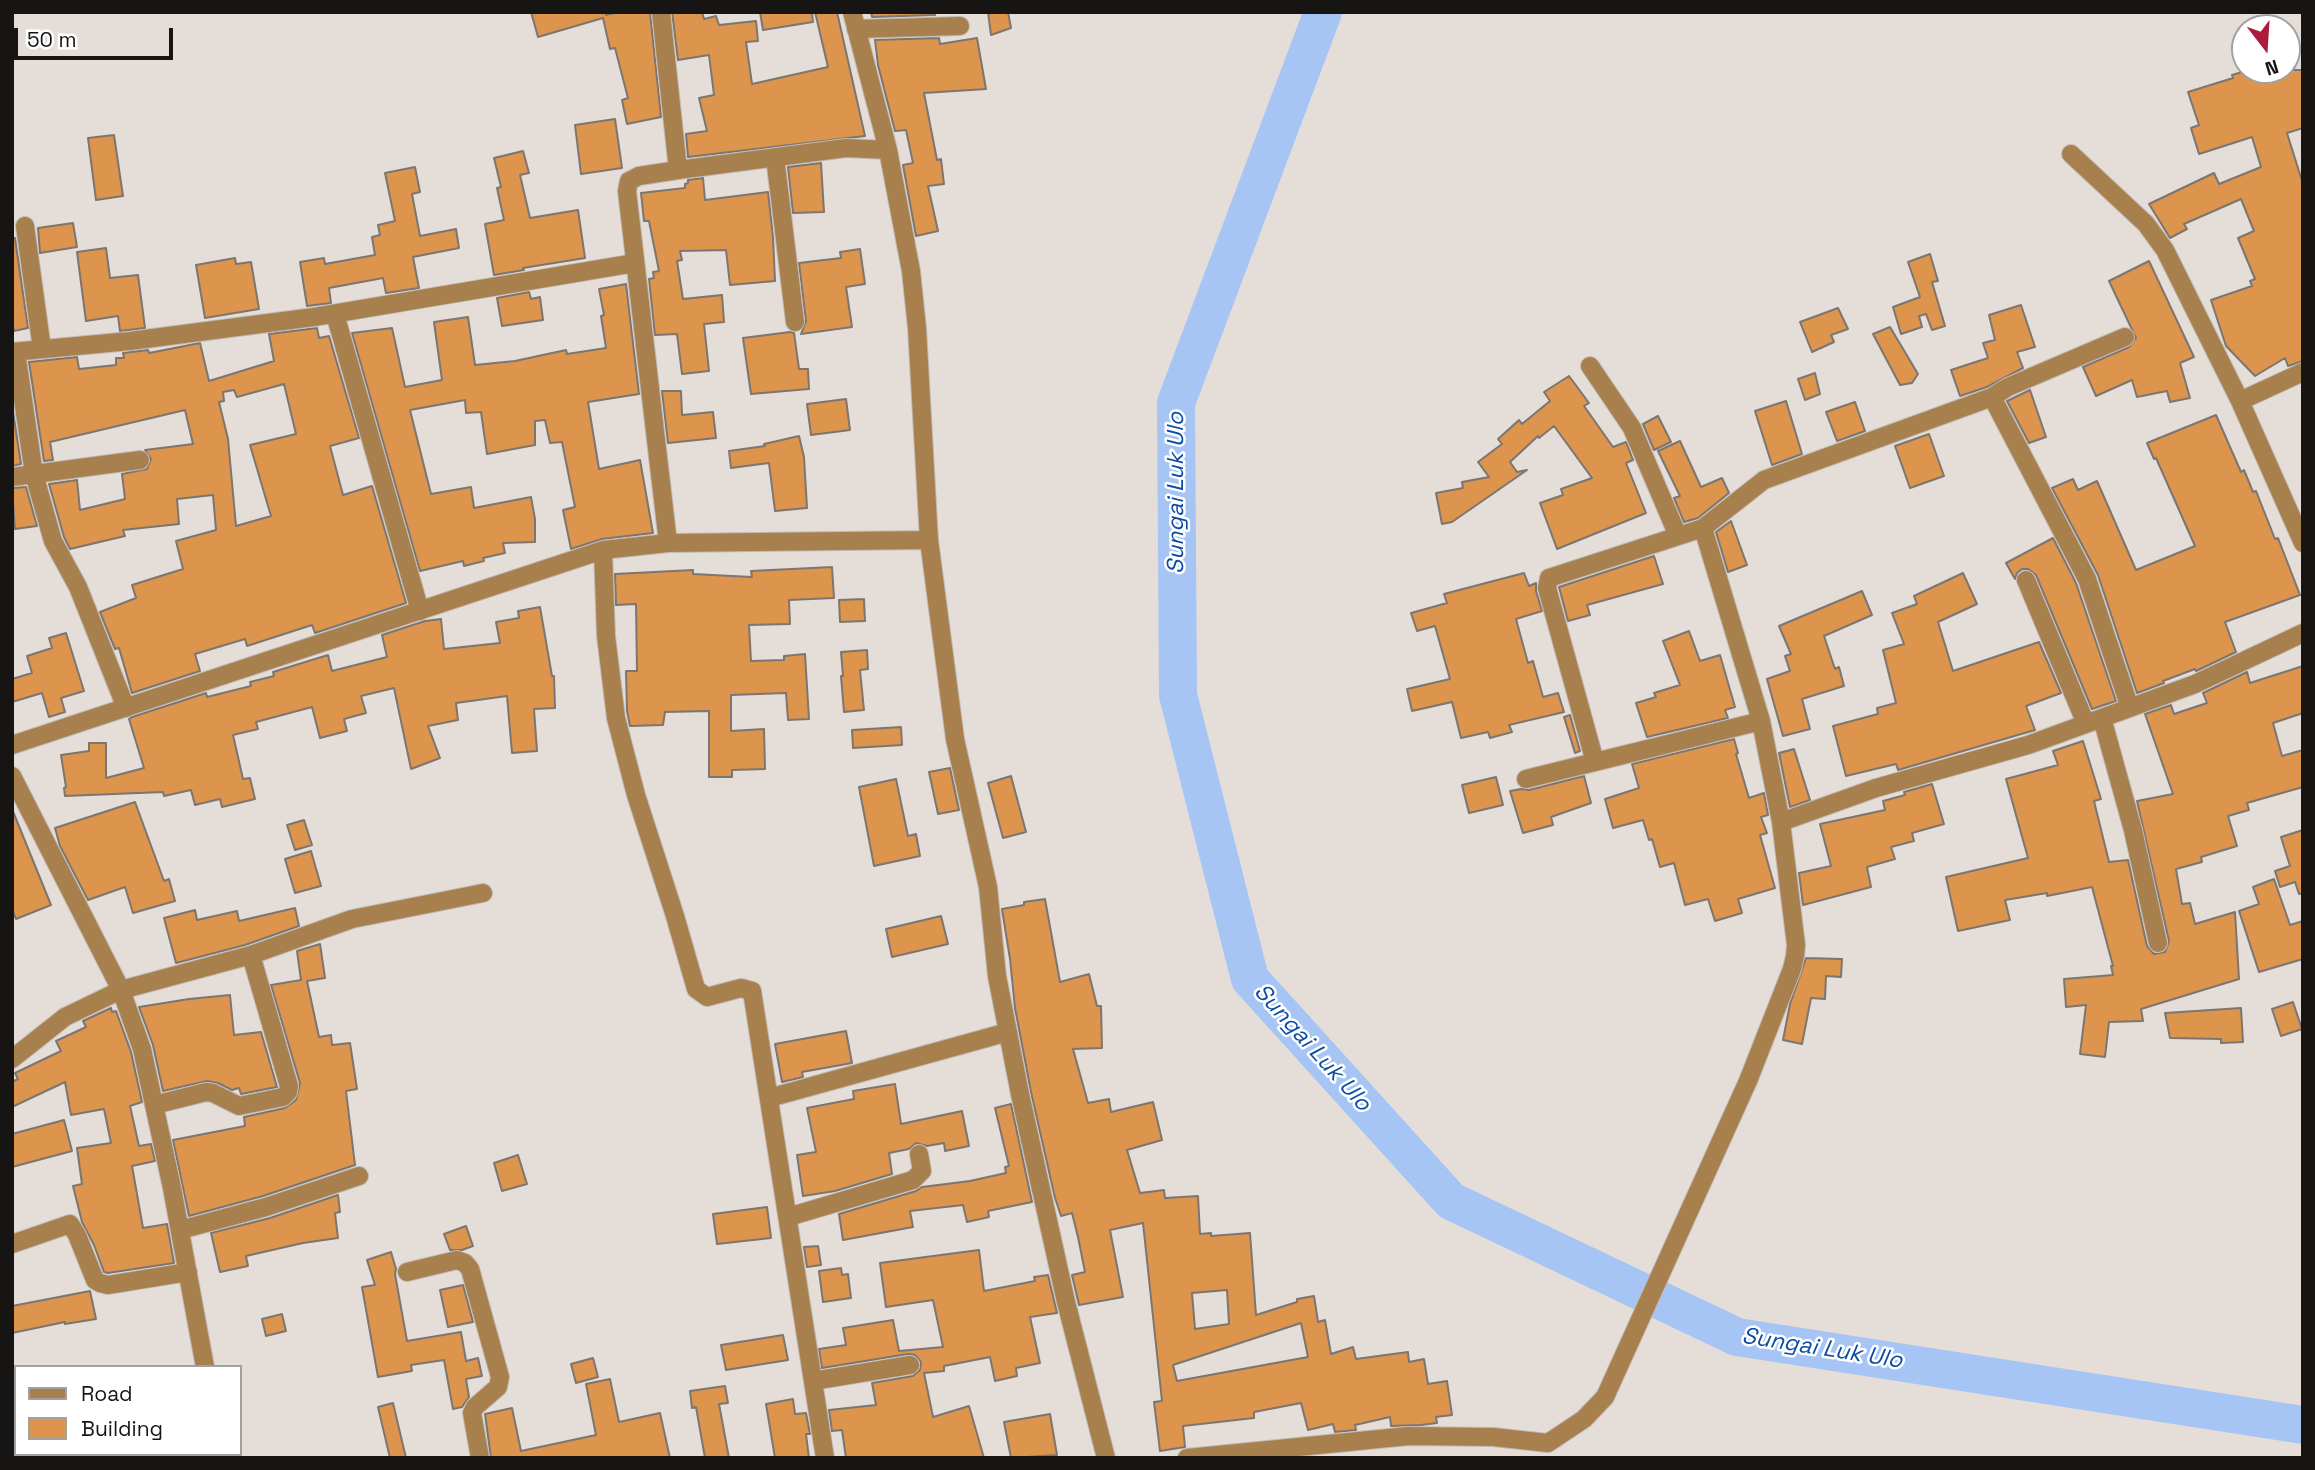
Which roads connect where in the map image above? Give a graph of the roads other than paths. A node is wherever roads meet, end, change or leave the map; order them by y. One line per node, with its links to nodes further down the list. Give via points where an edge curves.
1 (661, 12): 7 (street)
2 (854, 20): 3 (street); 4 (street)
3 (960, 26)
4 (888, 150): 6 (street, via 846,148); 24 (street, via 917,328)
5 (2071, 155): 18 (street, via 2146,223 2165,250)
6 (775, 157): 7 (street); 11 (street)
7 (678, 170): 9 (street, via 629,181)
8 (25, 226): 13 (street)
9 (635, 263): 10 (street); 26 (street)
10 (335, 314): 13 (street); 29 (street)
11 (795, 322)
12 (2125, 337): 17 (street)
13 (42, 349): 14 (street)
14 (14, 352): 20 (street)
15 (1590, 366): 23 (street, via 1632,428)
16 (2303, 373): 18 (street)
17 (1992, 397): 22 (street, via 1764,480); 32 (street, via 2087,579)
18 (2240, 401): 25 (street)
19 (140, 460): 20 (street)
20 (34, 474): 21 (street); 31 (street, via 53,541 78,587)
21 (12, 477)
22 (1703, 528): 23 (street); 33 (street)
23 (1678, 536): 36 (street, via 1556,574 1546,583)
24 (929, 540): 26 (street); 44 (street, via 956,739 988,887)
25 (2303, 543)
26 (668, 544): 27 (street)
27 (603, 550): 29 (street); 46 (street, via 606,636 616,718 636,795 696,989 707,997 741,988 752,991)
28 (2026, 580): 34 (street)
29 (420, 611): 31 (street)
30 (2303, 633): 32 (street, via 2195,684)
31 (126, 708): 35 (street)
32 (2130, 708): 34 (street)
33 (1761, 721): 36 (street); 39 (street)
34 (2094, 721): 39 (street); 41 (street, via 2133,830)
35 (12, 745)
36 (1595, 762): 38 (street)
37 (12, 776): 43 (street)
38 (1526, 779)
39 (1781, 822): 58 (street, via 1796,945 1792,969 1748,1081 1605,1397)
40 (483, 893): 42 (street, via 352,919)
41 (2158, 943)
42 (251, 955): 43 (street); 47 (street, via 288,1092 239,1106 206,1092)
43 (121, 990): 45 (street, via 65,1017); 47 (street)
44 (1008, 1032): 46 (street); 61 (street, via 1066,1302)
45 (12, 1059)
46 (769, 1098): 50 (street)
47 (155, 1105): 51 (street)
48 (919, 1154): 50 (street, via 922,1171 913,1180)
49 (359, 1176): 51 (street)
50 (788, 1217): 57 (street)
51 (180, 1230): 53 (street)
52 (12, 1244): 53 (street, via 70,1224 100,1283)
53 (188, 1272): 55 (street)
54 (407, 1272): 59 (street, via 457,1260 465,1263 474,1277 500,1377 498,1387 472,1413)
55 (205, 1365)
56 (911, 1365): 57 (street)
57 (813, 1381): 60 (street)
58 (1552, 1450): 62 (street, via 1493,1437 1409,1436)
59 (480, 1458)
60 (825, 1458)
61 (1106, 1458)
62 (1187, 1458)

